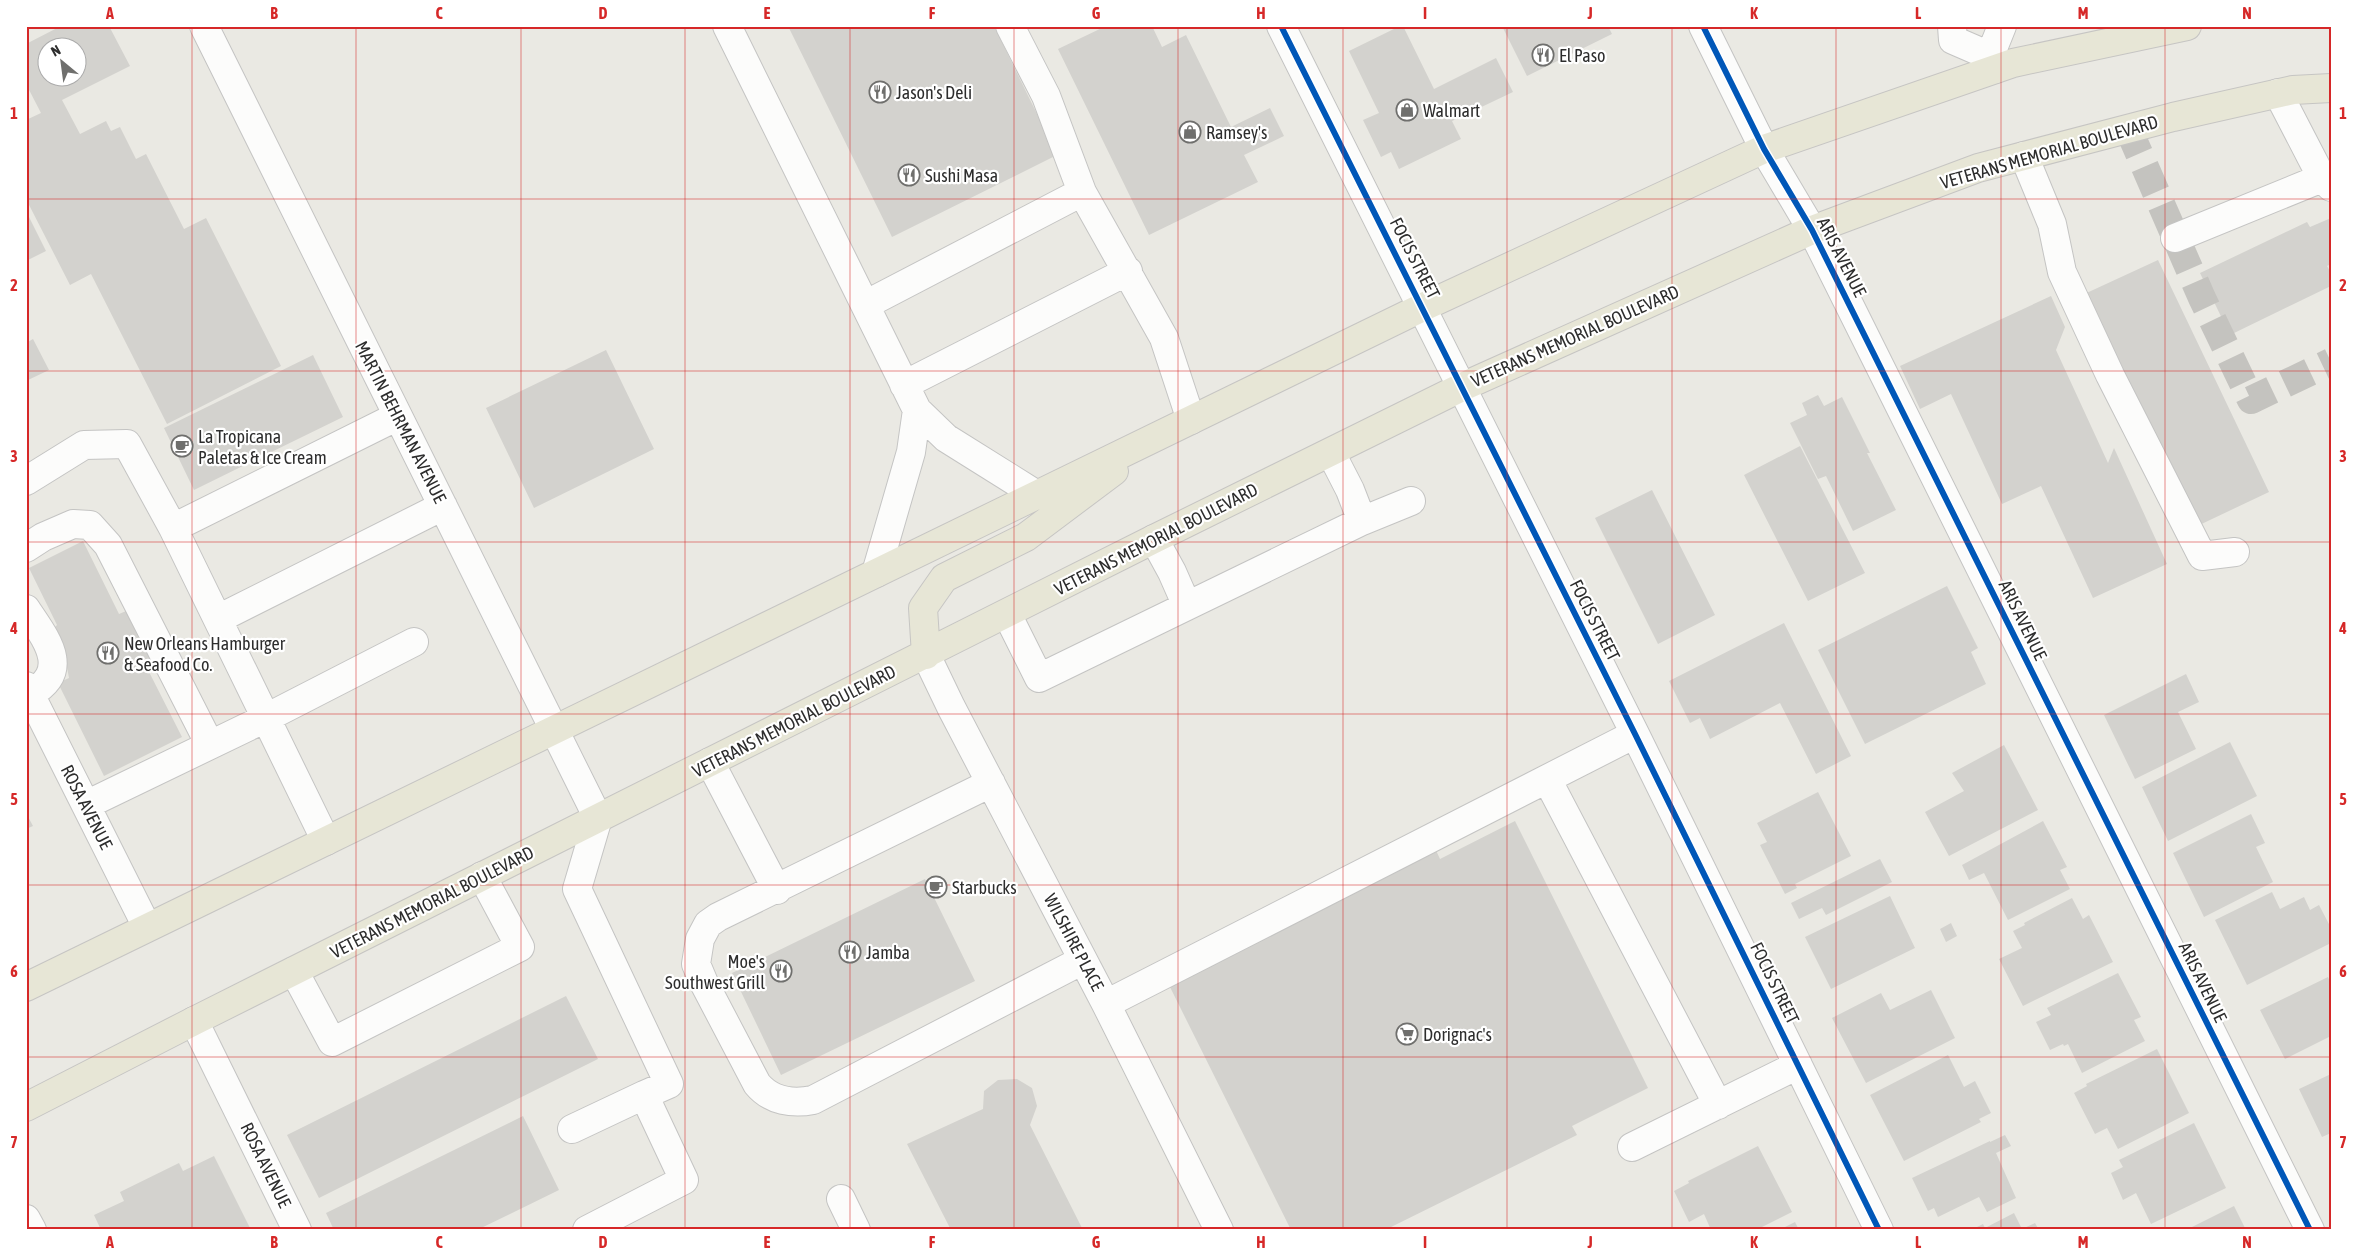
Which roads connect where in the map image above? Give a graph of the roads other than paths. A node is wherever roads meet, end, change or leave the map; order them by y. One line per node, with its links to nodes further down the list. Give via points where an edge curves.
1 (204, 26): 24 (street, MARTIN BEHRMAN AVENUE)
2 (727, 26): 19 (street)
3 (1010, 26): 15 (street, via 1046,96)
4 (1281, 26): 20 (street, FOCIS STREET)
5 (1703, 26): 12 (street, ARIS AVENUE)
6 (1952, 26): 9 (street, via 1954,40)
7 (2002, 26): 9 (street)
8 (2187, 26): 9 (main road, via 2013,63)
9 (1992, 63): 12 (main road)
10 (2331, 88): 11 (main road, VETERANS MEMORIAL BOULEVARD)
11 (2278, 93): 13 (main road, VETERANS MEMORIAL BOULEVARD, via 2172,116); 14 (street)
12 (1764, 149): 16 (street, ARIS AVENUE); 20 (main road)
13 (2024, 156): 16 (main road, VETERANS MEMORIAL BOULEVARD, via 1978,168); 35 (street, via 2052,224 2062,272 2202,556)
14 (2326, 182): 17 (street)
15 (1082, 192): 18 (street); 19 (street)
16 (1812, 230): 22 (main road, VETERANS MEMORIAL BOULEVARD); 76 (street, ARIS AVENUE)
17 (2175, 238)
18 (1128, 272): 21 (street); 25 (street, via 1164,338)
19 (865, 305): 21 (street)
20 (1423, 307): 22 (street, FOCIS STREET); 25 (main road)
21 (904, 385): 23 (street)
22 (1462, 387): 26 (main road, VETERANS MEMORIAL BOULEVARD); 46 (street, FOCIS STREET)
23 (917, 410): 28 (street, via 946,438); 36 (street, via 911,452)
24 (398, 416): 30 (street, MARTIN BEHRMAN AVENUE); 32 (street)
25 (1179, 426): 28 (main road); 42 (main road, via 1026,537 944,578 923,608)
26 (1331, 453): 31 (street); 33 (main road, VETERANS MEMORIAL BOULEVARD)
27 (26, 480): 32 (street, via 84,445 126,444)
28 (1037, 495): 36 (main road)
29 (1412, 500): 31 (street)
30 (443, 506): 40 (street); 45 (street, MARTIN BEHRMAN AVENUE)
31 (1362, 521): 37 (street)
32 (173, 528): 40 (street)
33 (1154, 539): 37 (street); 39 (main road, VETERANS MEMORIAL BOULEVARD)
34 (26, 548): 47 (street, via 44,536 73,524 90,525 108,545)
35 (2236, 552)
36 (876, 573): 45 (main road)
37 (1187, 606): 39 (street, via 1039,678)
38 (26, 609): 43 (street, via 49,644 54,660 50,676 38,689)
39 (1007, 614): 42 (main road, VETERANS MEMORIAL BOULEVARD)
40 (218, 619): 44 (street)
41 (414, 642): 44 (street)
42 (926, 655): 48 (main road, VETERANS MEMORIAL BOULEVARD); 50 (street, WILSHIRE PLACE)
43 (28, 690): 51 (street, ROSA AVENUE)
44 (266, 718): 47 (street); 53 (street)
45 (554, 730): 52 (street, MARTIN BEHRMAN AVENUE); 53 (main road)
46 (1635, 734): 49 (street); 62 (street, FOCIS STREET)
47 (210, 745): 51 (street)
48 (710, 762): 52 (main road, VETERANS MEMORIAL BOULEVARD); 55 (street)
49 (1547, 779): 60 (street); 64 (street)
50 (991, 784): 55 (street); 57 (street, WILSHIRE PLACE)
51 (86, 805): 56 (street, ROSA AVENUE)
52 (598, 818): 54 (main road, VETERANS MEMORIAL BOULEVARD); 63 (street, via 578,889 669,1084)
53 (326, 841): 56 (main road)
54 (482, 876): 58 (main road, VETERANS MEMORIAL BOULEVARD); 58 (street, via 520,947 341,1038 332,1042)
55 (777, 890): 57 (street, via 708,924 700,939 696,964 756,1084 762,1091 796,1103 813,1100)
56 (147, 927): 59 (main road)
57 (1083, 960): 60 (street, WILSHIRE PLACE)
58 (294, 970): 61 (main road, VETERANS MEMORIAL BOULEVARD)
59 (26, 987)
60 (1106, 1004): 74 (street, WILSHIRE PLACE)
61 (194, 1020): 65 (main road, VETERANS MEMORIAL BOULEVARD); 71 (street, ROSA AVENUE)
62 (1798, 1065): 64 (street); 75 (street, FOCIS STREET)
63 (644, 1095): 66 (street); 72 (street, via 684,1180)
64 (1718, 1105): 67 (street)
65 (26, 1107)
66 (572, 1129)
67 (1632, 1147)
68 (841, 1199): 73 (street)
69 (26, 1219): 70 (street)
70 (32, 1230)
71 (297, 1230)
72 (586, 1230)
73 (856, 1230)
74 (1219, 1230)
75 (1879, 1230)
76 (2310, 1230)

